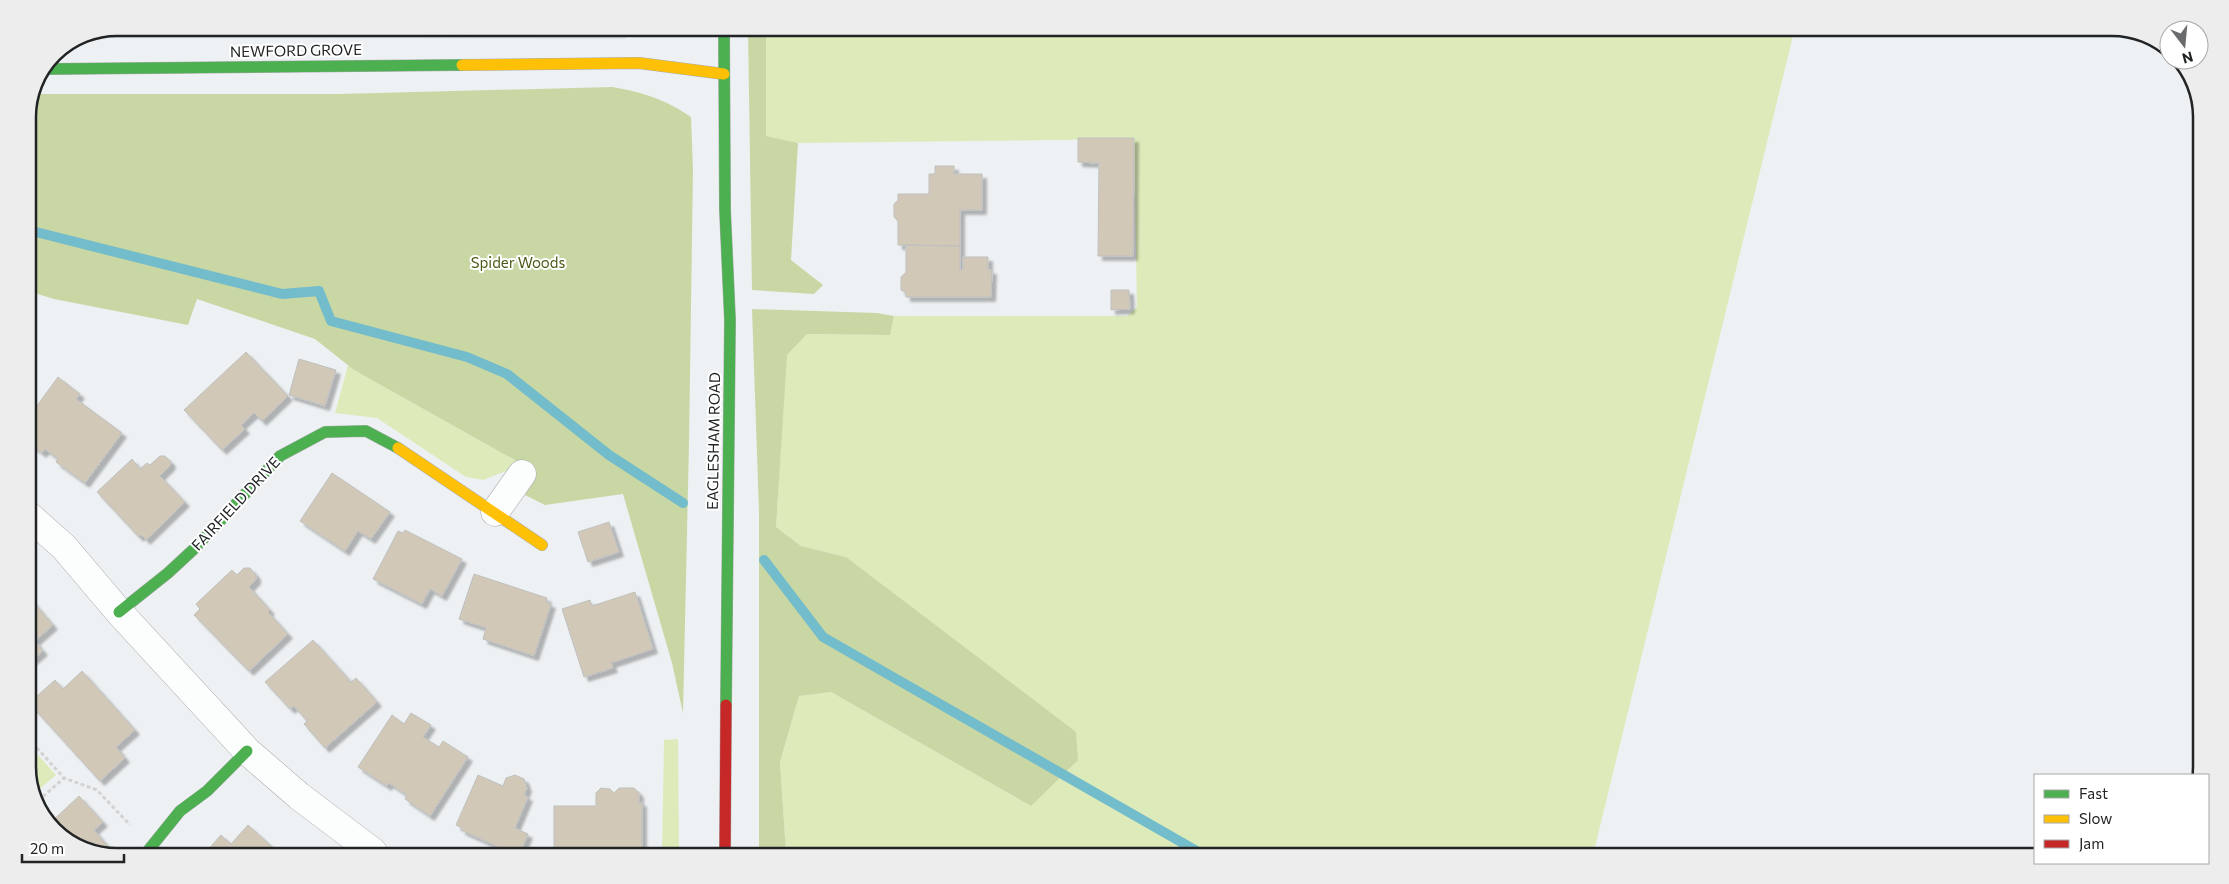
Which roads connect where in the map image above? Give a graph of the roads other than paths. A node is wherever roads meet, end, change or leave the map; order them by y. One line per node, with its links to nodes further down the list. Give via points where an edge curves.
1 (724, 36): 3 (street, EAGLESHAM ROAD)
2 (53, 69): 3 (street, NEWFORD GROVE, via 639,62)
3 (724, 74): 12 (street, EAGLESHAM ROAD, via 730,320)
4 (522, 474): 5 (street)
5 (495, 512): 7 (street, FAIRFIELD DRIVE); 8 (street, FAIRFIELD DRIVE, via 406,452 366,431 325,432 280,456 195,548)
6 (36, 522): 8 (street, via 64,547)
7 (542, 545)
8 (120, 612): 9 (street)
9 (247, 751): 10 (street, via 207,791 180,811); 11 (street, via 299,796)
10 (150, 848)
11 (368, 848)
12 (725, 848)

